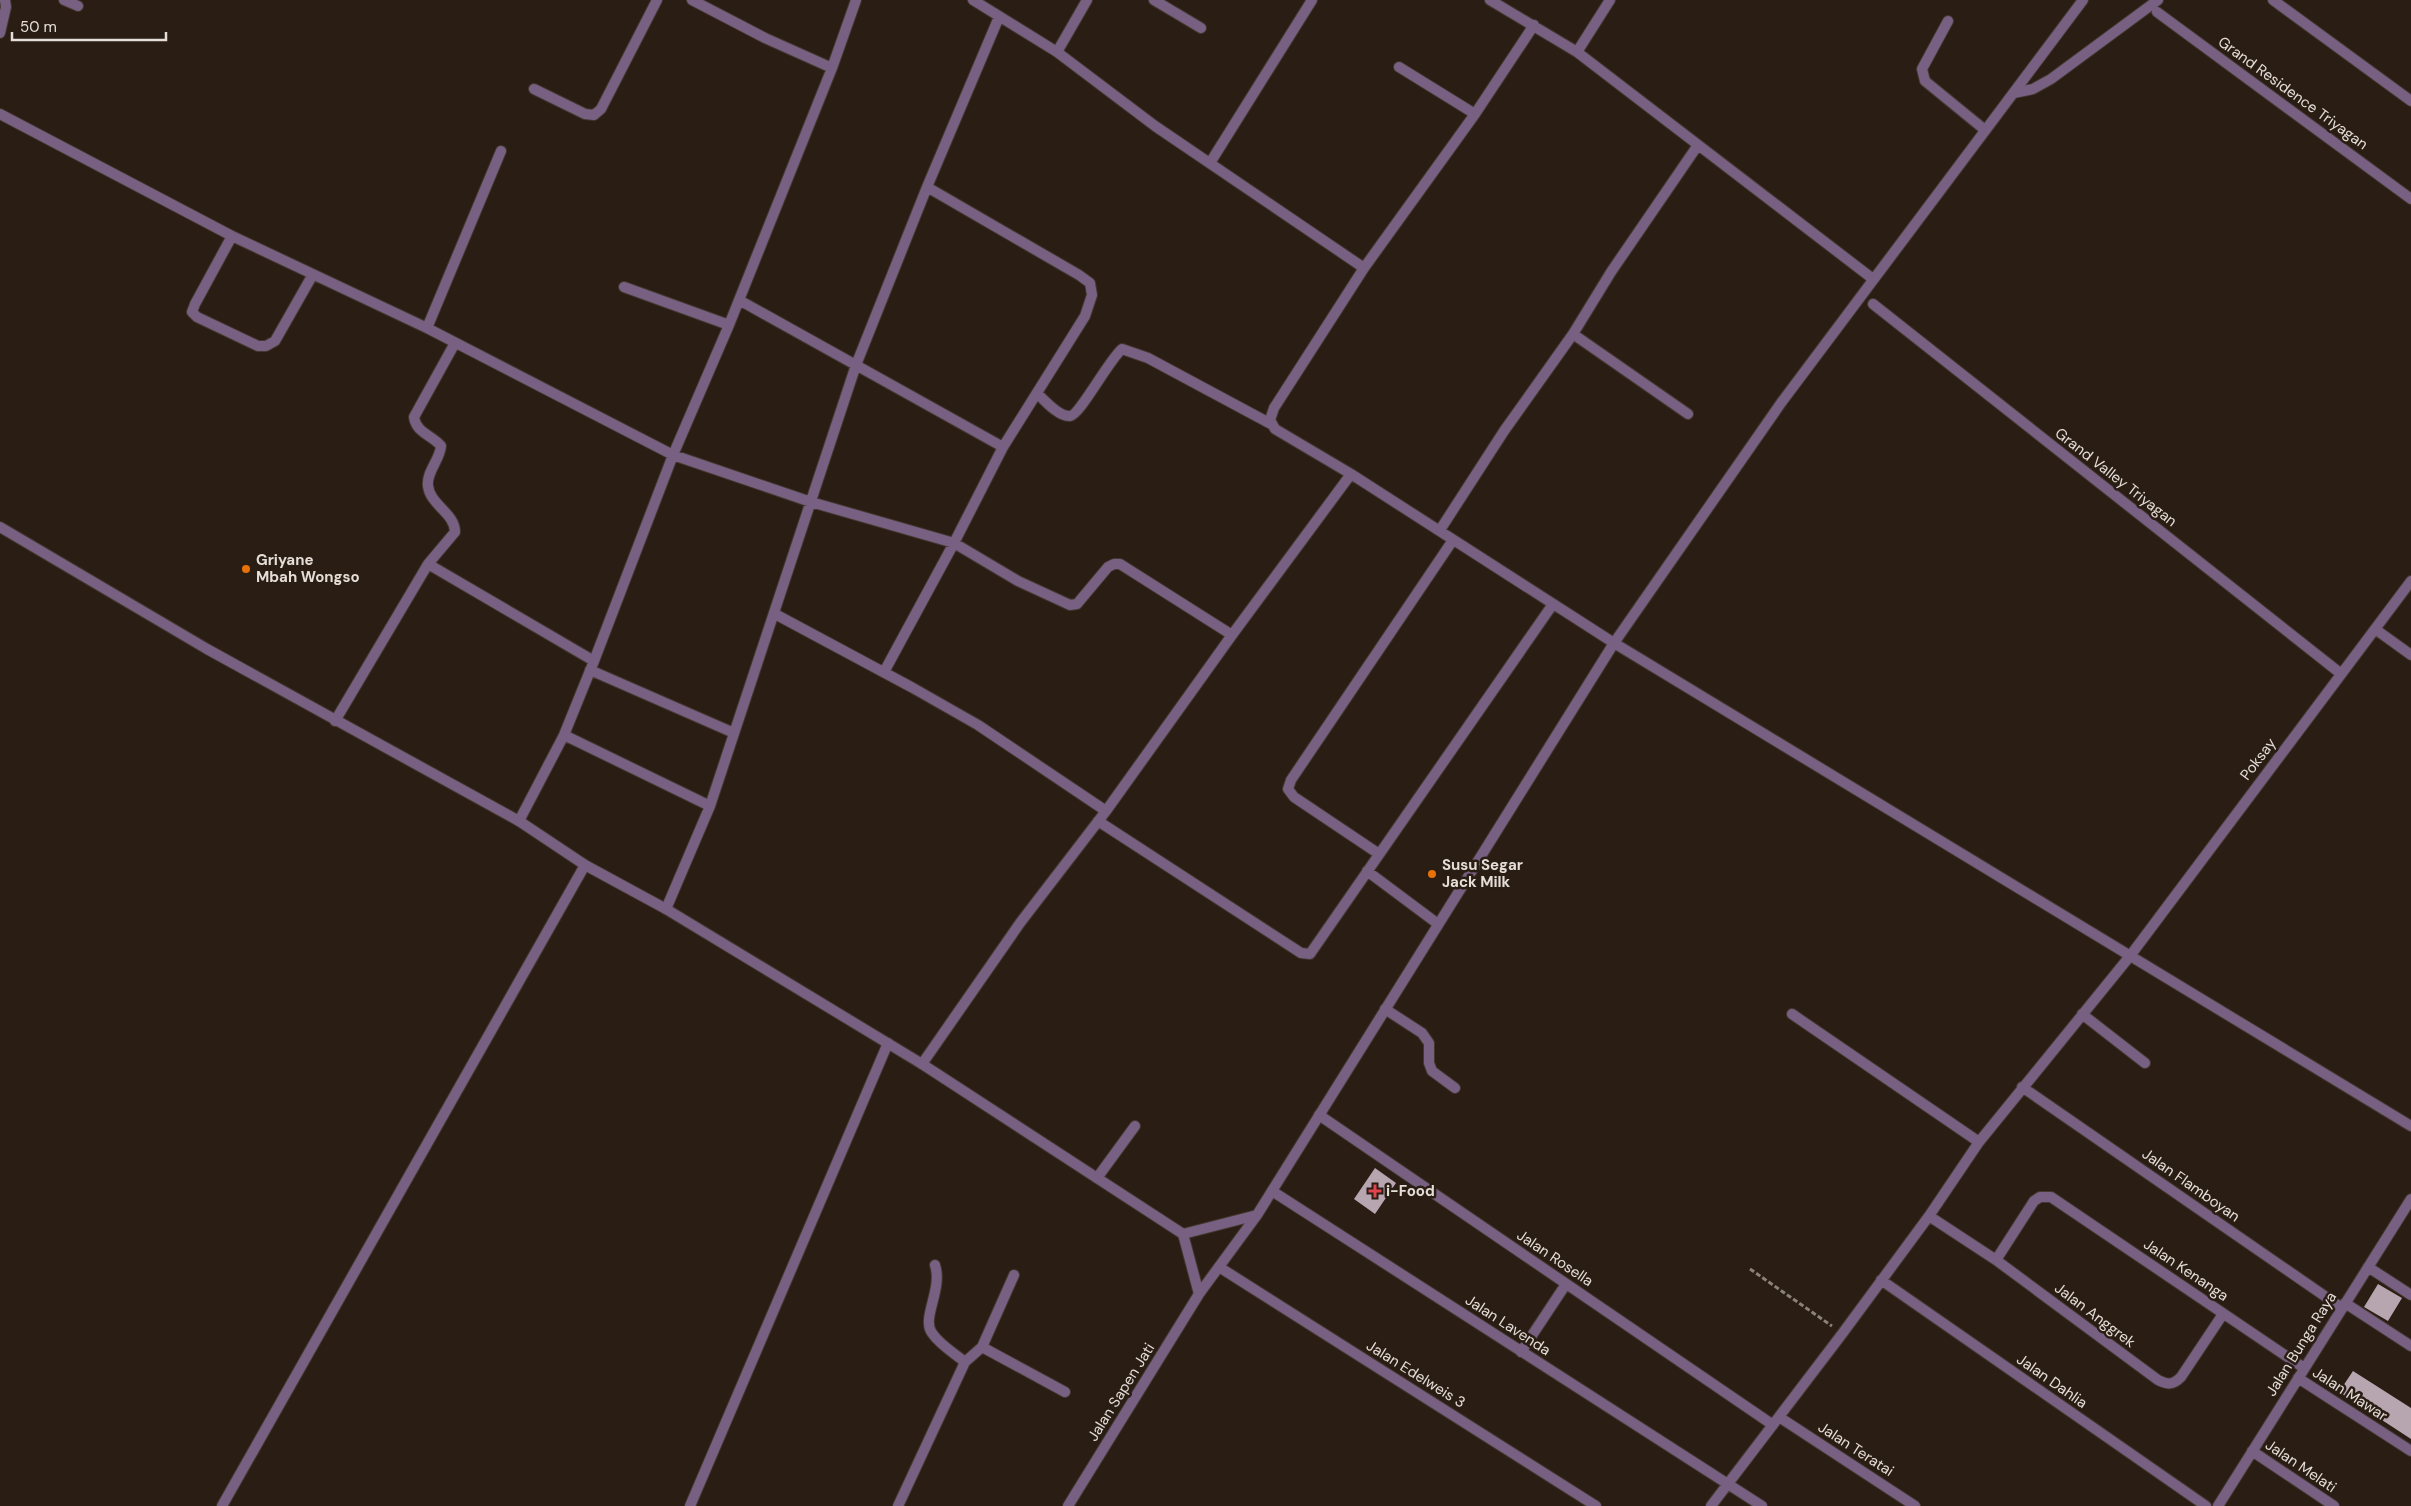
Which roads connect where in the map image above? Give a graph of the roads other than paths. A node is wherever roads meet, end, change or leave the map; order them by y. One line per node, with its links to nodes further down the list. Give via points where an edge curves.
1 (5, 0): 21 (street)
2 (64, 0): 15 (street)
3 (657, 0): 26 (street, via 601,109 594,115 585,114)
4 (692, 0): 25 (street)
5 (856, 0): 25 (street)
6 (973, 0): 17 (street)
7 (1087, 0): 22 (street)
8 (1154, 0): 20 (street)
9 (1312, 0): 34 (street)
10 (1490, 0): 19 (street)
11 (1610, 0): 23 (street)
12 (2083, 0): 27 (street, Jalan Sapen Jati)
13 (2158, 0): 27 (street, via 2051,79 2033,89)
14 (2273, 0): 28 (street)
15 (78, 6)
16 (2157, 12): 36 (street, Grand Residence Triyagan)
17 (999, 17): 22 (street); 35 (street)
18 (1948, 21): 31 (street, via 1922,69 1925,81)
19 (1534, 26): 23 (street); 30 (street)
20 (1200, 28)
21 (0, 33)
22 (1057, 52): 34 (street, via 1155,126)
23 (1577, 52): 32 (street)
24 (1399, 67): 30 (street)
25 (832, 68): 42 (street)
26 (534, 89)
27 (2014, 93): 31 (street, Jalan Sapen Jati)
28 (2411, 101)
29 (0, 114): 37 (street)
30 (1475, 114): 38 (street)
31 (1985, 130): 40 (street, Jalan Sapen Jati)
32 (1698, 145): 40 (street); 46 (street, via 1611,272)
33 (501, 151): 45 (street)
34 (1210, 162): 38 (street)
35 (926, 187): 48 (street); 49 (street, via 1090,283 1092,295 1085,316)
36 (2411, 199)
37 (232, 236): 39 (street); 39 (street, via 195,304 192,312 197,317 258,346 266,346 275,341)
38 (1364, 268): 51 (street, via 1274,408)
39 (312, 276): 45 (street)
40 (1873, 279): 66 (street, Jalan Sapen Jati)
41 (624, 288): 44 (street)
42 (738, 300): 44 (street); 48 (street)
43 (1873, 304): 70 (street, Grand Valley Triyagan)
44 (729, 326): 53 (street)
45 (427, 328): 47 (street)
46 (1573, 334): 50 (street); 57 (street)
47 (455, 343): 53 (street); 60 (street, via 414,417 420,431 441,446 428,489 455,527 455,532)
48 (856, 365): 52 (street); 55 (street)
49 (1038, 394): 51 (street, via 1064,415 1078,412 1114,356 1122,350 1148,358); 52 (street)
50 (1688, 414)
51 (1271, 424): 54 (street)
52 (1003, 447): 59 (street)
53 (673, 454): 55 (street); 68 (street)
54 (1351, 474): 57 (street); 65 (street)
55 (811, 502): 59 (street); 63 (street)
56 (0, 527): 71 (street)
57 (1440, 530): 58 (street)
58 (1453, 540): 62 (street); 78 (street, via 1288,789 1294,797)
59 (954, 543): 65 (street, via 1018,581 1073,606 1108,567 1120,564); 69 (street)
60 (428, 564): 68 (street); 71 (street)
61 (2411, 581): 64 (street, Poksay)
62 (1553, 604): 66 (street); 78 (street)
63 (775, 614): 69 (street); 72 (street)
64 (2375, 628): 67 (street); 70 (street, Poksay)
65 (1232, 635): 75 (street)
66 (1614, 643): 82 (street, Jalan Sapen Jati); 83 (street)
67 (2411, 656)
68 (592, 666): 72 (street); 73 (street)
69 (884, 672): 75 (street, via 978,725)
70 (2340, 673): 83 (street, Poksay)
71 (335, 721): 76 (street)
72 (734, 733): 74 (street)
73 (564, 735): 74 (street); 76 (street)
74 (710, 806): 81 (street)
75 (1106, 811): 77 (street)
76 (519, 821): 79 (street)
77 (1098, 821): 80 (street, via 1304,954 1313,951); 89 (street, via 1020,924)
78 (1379, 854): 80 (street)
79 (585, 865): 81 (street); 125 (street)
80 (1367, 871): 82 (street)
81 (666, 909): 87 (street)
82 (1438, 924): 84 (street, Jalan Sapen Jati)
83 (2130, 956): 86 (street, Poksay); 94 (street)
84 (1385, 1009): 91 (street, via 1422,1033 1429,1043 1432,1071); 92 (street, Jalan Sapen Jati)
85 (1792, 1014): 95 (street)
86 (2082, 1014): 88 (street); 90 (street, Poksay)
87 (888, 1043): 89 (street); 126 (street)
88 (2145, 1063)
89 (922, 1064): 96 (street)
90 (2022, 1087): 95 (street, Poksay); 112 (street, Jalan Flamboyan)
91 (1455, 1088)
92 (1320, 1115): 97 (street, Jalan Sapen Jati); 109 (street, Jalan Rosella)
93 (1135, 1126): 96 (street)
94 (2411, 1126)
95 (1979, 1142): 101 (street, Poksay)
96 (1097, 1178): 102 (street)
97 (1272, 1191): 100 (street, Jalan Sapen Jati); 116 (street, Jalan Lavenda)
98 (2411, 1199): 99 (street, Jalan Bunga Raya)
99 (2407, 1214): 106 (street, Jalan Bunga Raya)
100 (1257, 1215): 102 (street); 105 (street, Jalan Sapen Jati)
101 (1929, 1216): 103 (street, Jalan Anggrek); 108 (street, Poksay)
102 (1183, 1234): 110 (street)
103 (1996, 1260): 113 (street, Jalan Kenanga, via 2034,1201 2040,1197 2051,1197); 113 (street, Jalan Anggrek, via 2167,1384 2175,1383 2181,1377)
104 (935, 1265): 117 (street, via 938,1287 928,1324 941,1343)
105 (1219, 1267): 110 (street, Jalan Sapen Jati); 129 (street, Jalan Edelweis 3)
106 (2368, 1267): 111 (street); 112 (street, Jalan Bunga Raya)
107 (1014, 1275): 114 (street)
108 (1881, 1280): 121 (street, Poksay); 133 (street, Jalan Dahlia)
109 (1566, 1284): 116 (street); 121 (street, Jalan Rosella)
110 (1199, 1294): 128 (street, Jalan Sapen Jati)
111 (2411, 1294)
112 (2343, 1306): 115 (street, Jalan Flamboyan); 118 (street, Jalan Bunga Raya)
113 (2223, 1314): 118 (street, Jalan Kenanga)
114 (982, 1346): 117 (street); 120 (street)
115 (2411, 1346)
116 (1521, 1352): 124 (street, Jalan Lavenda)
117 (965, 1362): 127 (street)
118 (2304, 1368): 119 (street, Jalan Bunga Raya)
119 (2301, 1380): 122 (street, Jalan Bunga Raya); 123 (street, Jalan Mawar)
120 (1065, 1392)
121 (1776, 1421): 124 (street, Poksay); 132 (street, Jalan Teratai)
122 (2252, 1451): 134 (street, Jalan Bunga Raya); 135 (street, Jalan Melati)
123 (2411, 1451)
124 (1728, 1484): 130 (street, Poksay); 131 (street, Jalan Lavenda)
125 (222, 1506)
126 (690, 1506)
127 (898, 1506)
128 (1068, 1506)
129 (1596, 1506)
130 (1712, 1506)
131 (1762, 1506)
132 (1915, 1506)
133 (2206, 1506)
134 (2218, 1506)
135 (2334, 1506)

